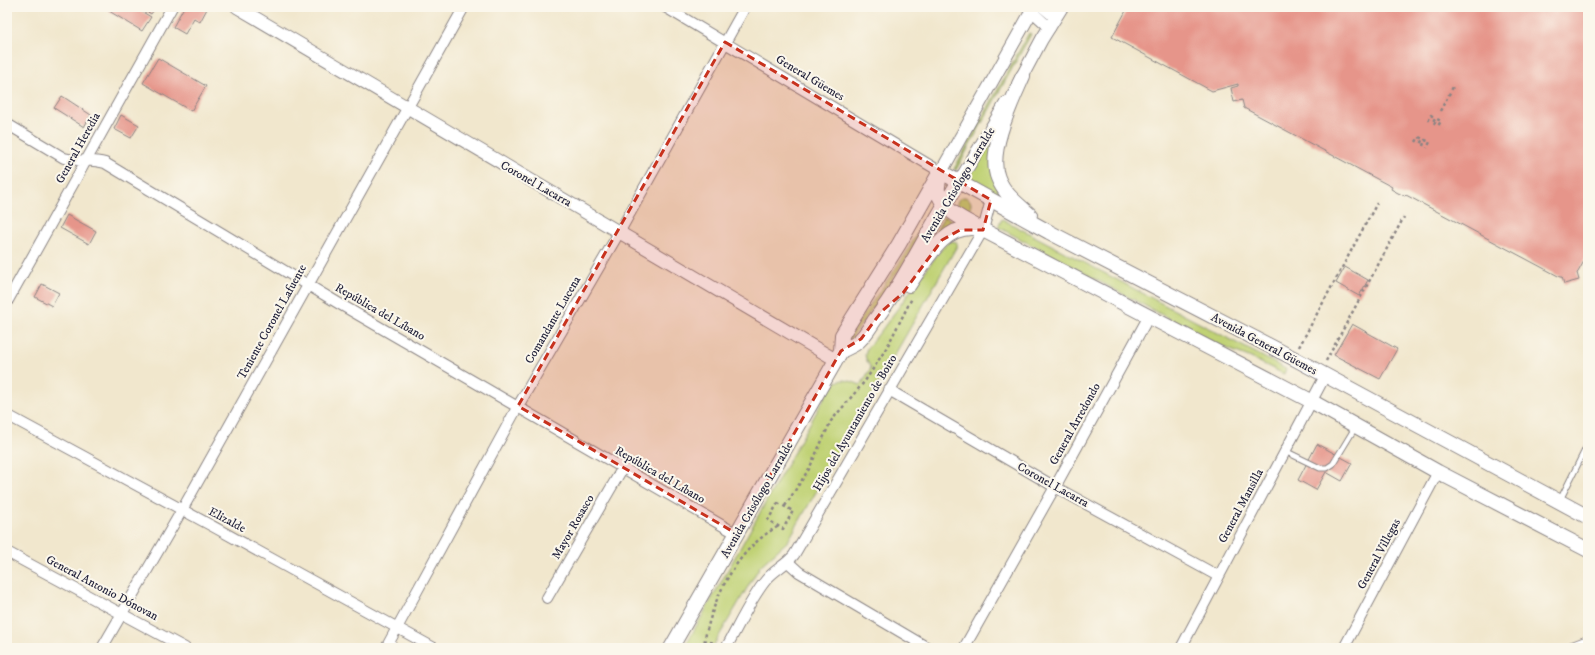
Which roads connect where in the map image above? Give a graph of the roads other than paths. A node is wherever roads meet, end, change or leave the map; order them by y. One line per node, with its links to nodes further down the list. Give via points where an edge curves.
1 (172, 7): 13 (street, General Heredia)
2 (236, 7): 11 (street, Coronel Lacarra)
3 (464, 7): 11 (street, Teniente Coronel Lafuente)
4 (665, 7): 9 (street, General Güemes)
5 (745, 7): 9 (street, Comandante Lucena)
6 (1062, 7): 8 (street, Avenida Crisólogo Larralde)
7 (1034, 8): 8 (street); 14 (street, Avenida Crisólogo Larralde)
8 (1053, 23): 10 (street, Avenida Crisólogo Larralde)
9 (725, 42): 14 (street, General Güemes); 19 (street, Comandante Lucena)
10 (1023, 76): 15 (street, Avenida Crisólogo Larralde); 20 (main road, via 1001,133 995,166 997,178 1010,197)
11 (408, 109): 19 (street, Coronel Lacarra); 21 (street, Teniente Coronel Lafuente)
12 (7, 124): 13 (street, República del Líbano, via 64,158)
13 (85, 161): 21 (street, República del Líbano, via 105,163); 22 (street, General Heredia)
14 (941, 172): 15 (main road, Avenida General Güemes); 17 (main road, via 938,190); 25 (main road, Avenida Crisólogo Larralde, via 847,325 842,335)
15 (959, 182): 16 (main road, Avenida General Güemes); 17 (main road, Avenida Crisólogo Larralde)
16 (991, 200): 18 (street, Hijos del Ayuntamiento de Boiro); 20 (main road, Avenida General Güemes)
17 (944, 204): 18 (main road); 23 (main road, Avenida Crisólogo Larralde, via 910,267)
18 (983, 230): 23 (main road, via 970,228 947,236 934,249 903,293); 24 (main road); 27 (street, Hijos del Ayuntamiento de Boiro)
19 (620, 231): 25 (street, Coronel Lacarra); 29 (street, Comandante Lucena)
20 (1049, 232): 26 (main road, Avenida General Güemes)
21 (308, 284): 29 (street, República del Líbano); 38 (street, Teniente Coronel Lafuente)
22 (7, 302)
23 (882, 311): 25 (main road, Avenida Crisólogo Larralde, via 861,339)
24 (1149, 316): 28 (main road); 36 (street, General Arredondo)
25 (838, 356): 40 (main road, Avenida Crisólogo Larralde)
26 (1322, 374): 28 (street, General Mansilla); 37 (main road, Avenida General Güemes)
27 (889, 390): 36 (street, Coronel Lacarra); 43 (street, Hijos del Ayuntamiento de Boiro)
28 (1311, 401): 31 (main road); 33 (street, General Mansilla)
29 (518, 406): 34 (street, República del Líbano); 47 (street, Comandante Lucena)
30 (7, 415): 38 (street, Elizalde)
31 (1356, 426): 33 (lane, via 1333,464 1327,468 1320,468); 35 (main road)
32 (1588, 444): 37 (lane)
33 (1285, 451): 44 (street, General Mansilla)
34 (622, 469): 40 (street, República del Líbano); 45 (street, Mayor Rosasco)
35 (1438, 472): 41 (main road); 58 (street, General Villegas)
36 (1055, 487): 44 (street, Coronel Lacarra); 56 (street, General Arredondo)
37 (1559, 501): 39 (main road, Avenida General Güemes)
38 (182, 510): 46 (street, Teniente Coronel Lafuente); 47 (street, Elizalde)
39 (1588, 517)
40 (737, 534): 53 (main road, Avenida Crisólogo Larralde)
41 (1588, 550)
42 (7, 552): 46 (street, General Antonio Dónovan)
43 (788, 562): 54 (street, Hijos del Ayuntamiento de Boiro, via 773,572 762,585); 55 (street, via 799,572)
44 (1218, 576): 57 (street, General Mansilla)
45 (547, 598)
46 (122, 614): 49 (street, Teniente Coronel Lafuente); 50 (street, General Antonio Dónovan)
47 (398, 628): 51 (street, Comandante Lucena); 52 (street, Elizalde)
48 (1588, 641): 59 (street)
49 (102, 648)
50 (185, 648)
51 (386, 648)
52 (434, 648)
53 (672, 648)
54 (726, 648)
55 (928, 648)
56 (964, 648)
57 (1181, 648)
58 (1344, 648)
59 (1570, 648)

